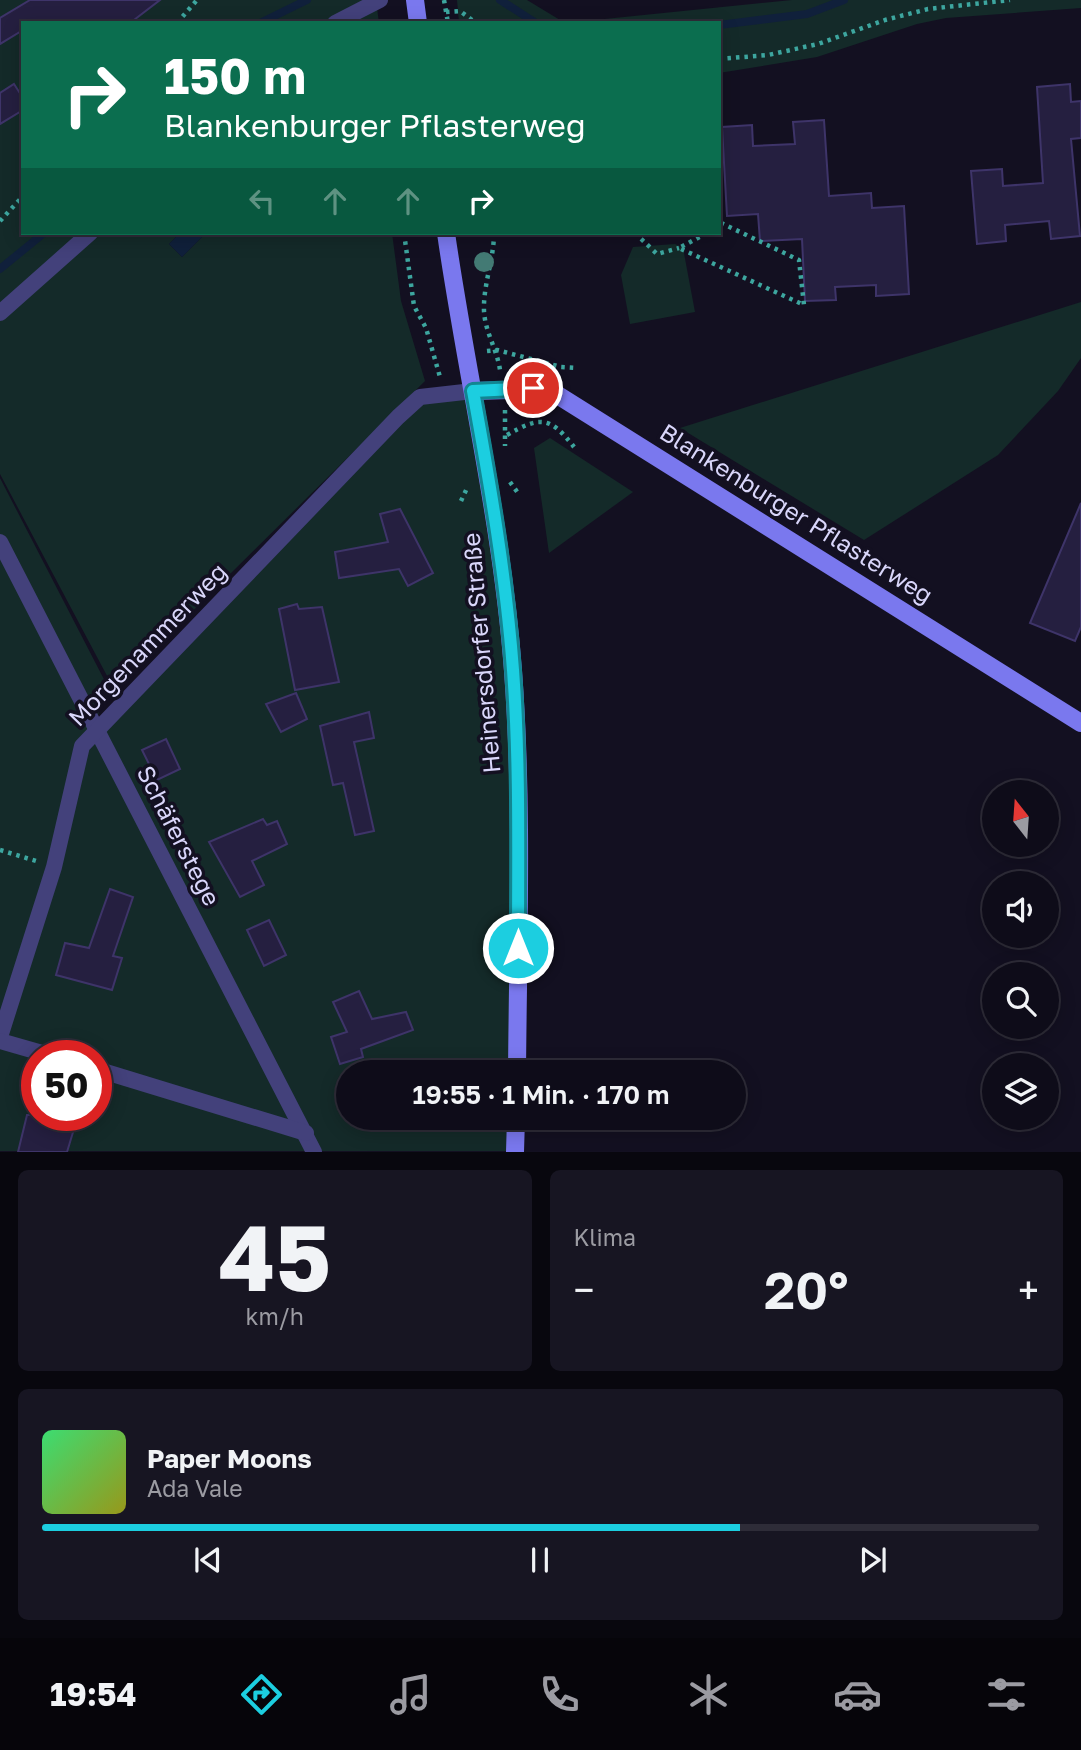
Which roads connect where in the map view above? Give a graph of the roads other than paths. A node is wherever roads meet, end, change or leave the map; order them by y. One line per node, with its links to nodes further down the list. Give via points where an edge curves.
1 (380, 0): 3 (lane)
2 (415, 0): 4 (main road)
3 (339, 21)
4 (418, 21)
5 (88, 235): 7 (lane)
6 (446, 235): 8 (main road, Heinersdorfer Straße)
7 (0, 313)
8 (473, 391): 10 (main road, Blankenburger Pflasterweg, via 548,389); 11 (lane, Morgenammerweg, via 420,397 398,416); 14 (main road, Heinersdorfer Straße, via 504,580 513,672 518,782)
9 (0, 542): 11 (lane, Schäferstege)
10 (1081, 723)
11 (98, 732): 12 (lane, Morgenammerweg, via 82,746 54,867); 17 (lane, Schäferstege)
12 (0, 1039): 13 (lane)
13 (21, 1046)
14 (517, 1060)
15 (112, 1074): 17 (lane)
16 (516, 1130): 19 (main road)
17 (306, 1133): 18 (lane, Schäferstege)
18 (314, 1152)
19 (515, 1152)

